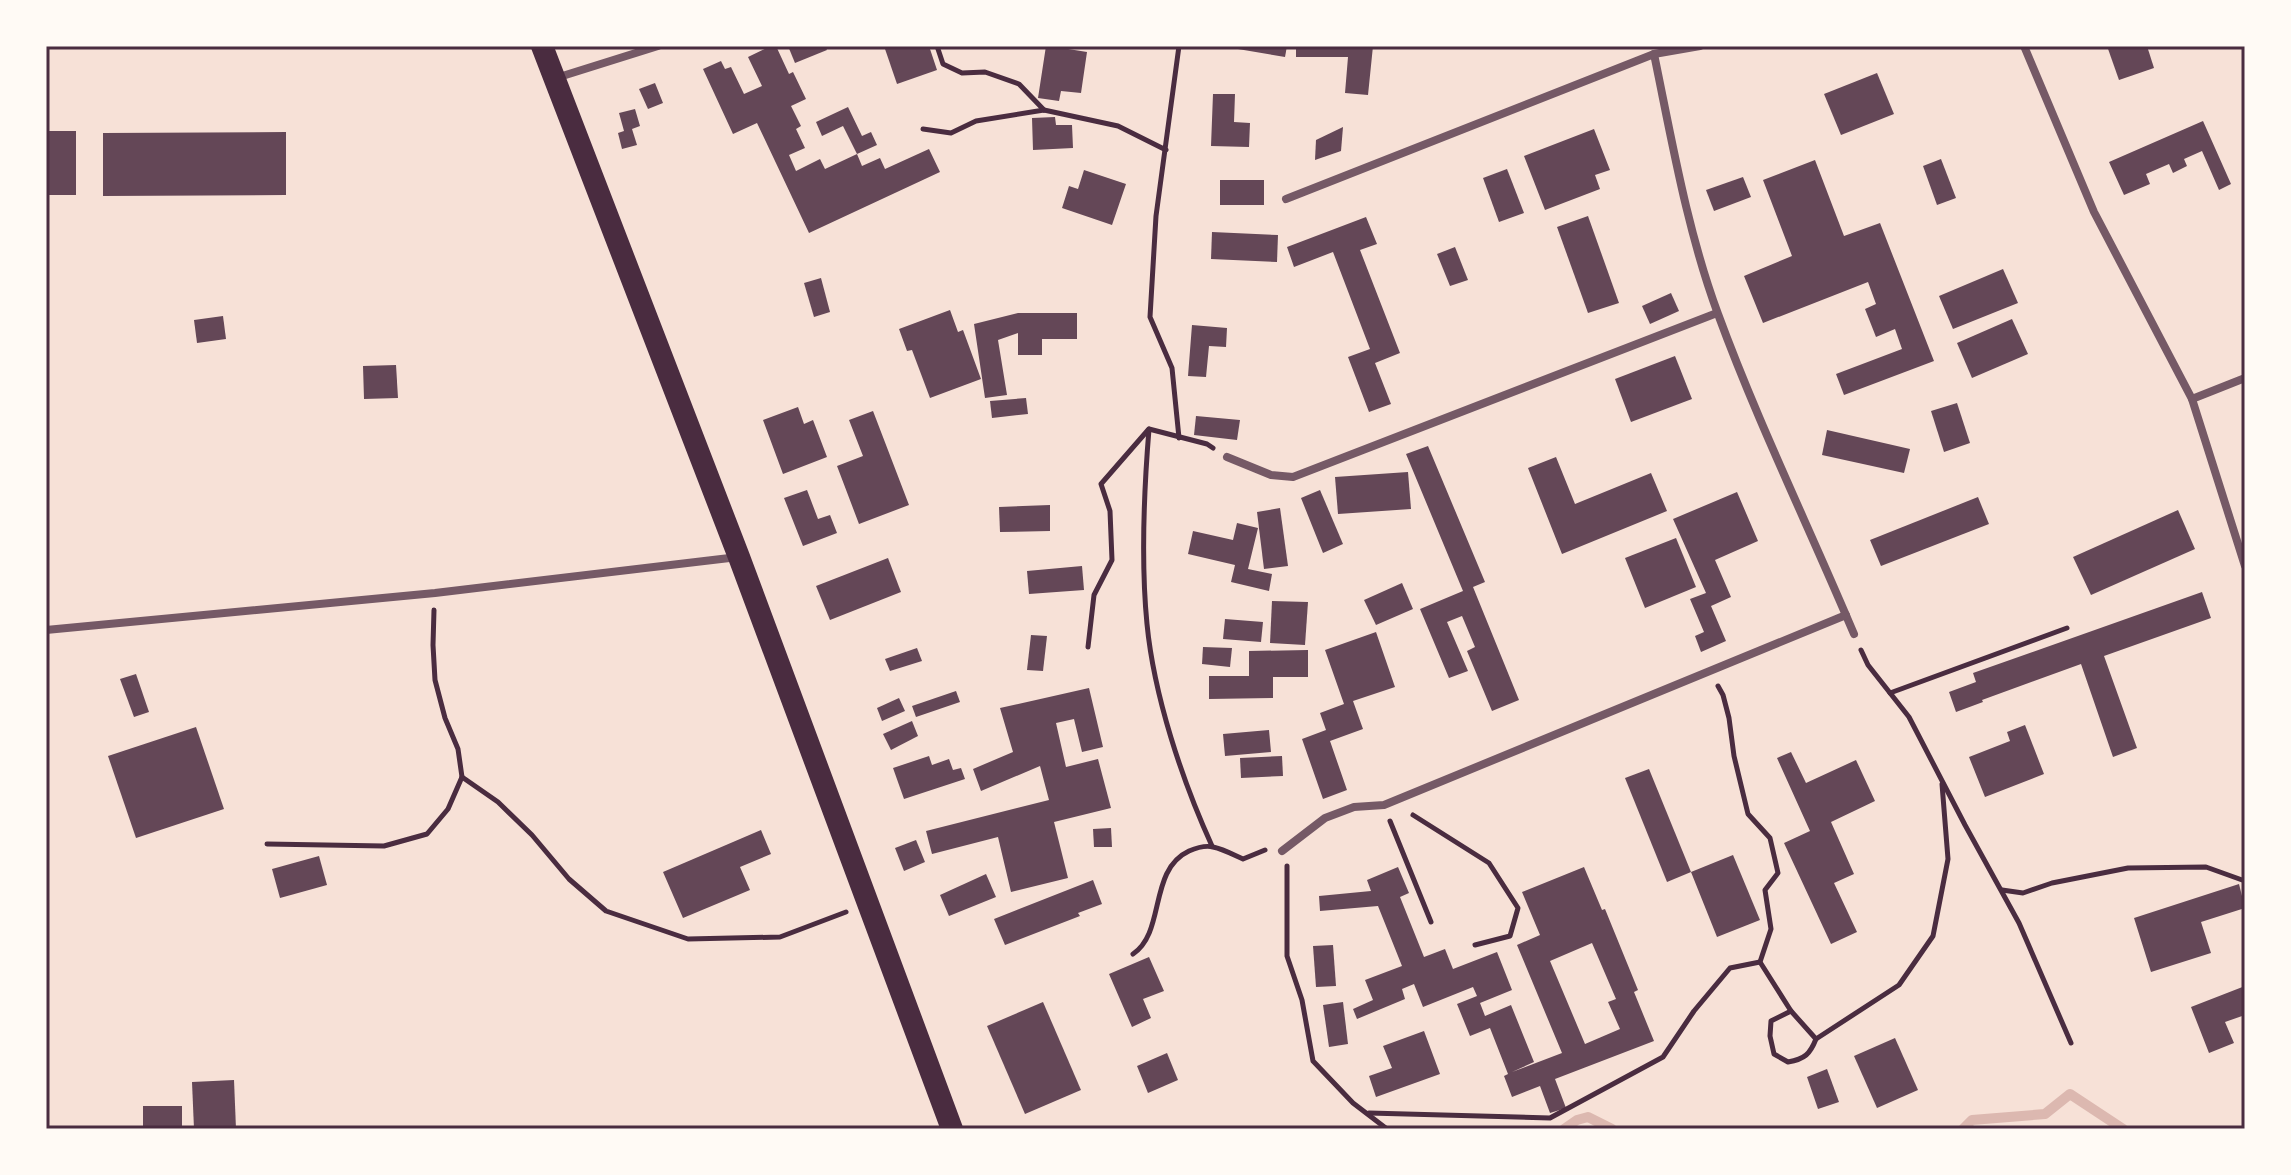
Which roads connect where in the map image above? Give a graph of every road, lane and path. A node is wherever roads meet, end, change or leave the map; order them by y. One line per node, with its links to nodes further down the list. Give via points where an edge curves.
1 (542, 46): 8 (highway)
2 (658, 46): 8 (street)
3 (937, 46): 9 (path, via 943,64 1019,84)
4 (1179, 46): 11 (path)
5 (1700, 46): 7 (street)
6 (2024, 46): 15 (street, via 2094,212)
7 (1654, 54): 12 (street); 13 (street, via 1683,197)
8 (555, 78): 19 (highway)
9 (1044, 110): 10 (path, via 976,121 951,133); 11 (path, via 1118,126)
10 (923, 129)
11 (1166, 150): 17 (path, via 1150,317 1172,368)
12 (1286, 199)
13 (1717, 313): 18 (street, via 1293,477 1271,475); 22 (street)
14 (2245, 378): 15 (street)
15 (2192, 399): 20 (street)
16 (1149, 429): 17 (path); 26 (path, via 1101,484 1110,511 1112,560 1094,595); 33 (path, via 1145,603 1152,659 1196,811)
17 (1179, 438): 18 (path, via 1207,444)
18 (1227, 457)
19 (739, 557): 21 (street); 37 (highway)
20 (2245, 566)
21 (435, 593): 24 (street); 29 (path, via 435,680)
22 (1846, 615): 25 (street); 27 (street)
23 (2067, 628): 28 (path)
24 (46, 630)
25 (1854, 634): 28 (path, via 1868,665)
26 (1088, 647)
27 (1709, 671): 31 (street); 41 (path, via 1723,695 1748,814 1770,838 1778,873 1765,890 1771,929)
28 (1890, 693): 30 (path, via 1909,717)
29 (462, 777): 32 (path, via 448,809 427,834 384,846); 37 (path, via 498,802 606,911 688,939 780,937)
30 (1941, 779): 36 (path); 43 (path, via 1948,859 1933,936 1899,985)
31 (1388, 803): 34 (street, via 1325,818); 38 (path); 39 (path, via 1489,863 1518,908 1510,936)
32 (267, 844)
33 (1212, 846): 34 (path, via 1243,859 1268,848); 40 (path, via 1180,855 1165,875 1154,919)
34 (1282, 851): 45 (path, via 1287,867 1287,956 1313,1061)
35 (2245, 881): 36 (path, via 2206,867 2128,868 2023,893)
36 (2001, 890): 44 (path)
37 (870, 904): 46 (highway)
38 (1431, 922)
39 (1475, 945)
40 (1133, 954)
41 (1760, 962): 42 (path); 45 (path, via 1730,968 1663,1057 1550,1118)
42 (1791, 1011): 43 (path); 43 (path, via 1771,1021 1774,1054 1788,1062 1800,1060)
43 (1816, 1039)
44 (2071, 1043)
45 (1368, 1113): 47 (path)
46 (952, 1129)
47 (1387, 1129)

